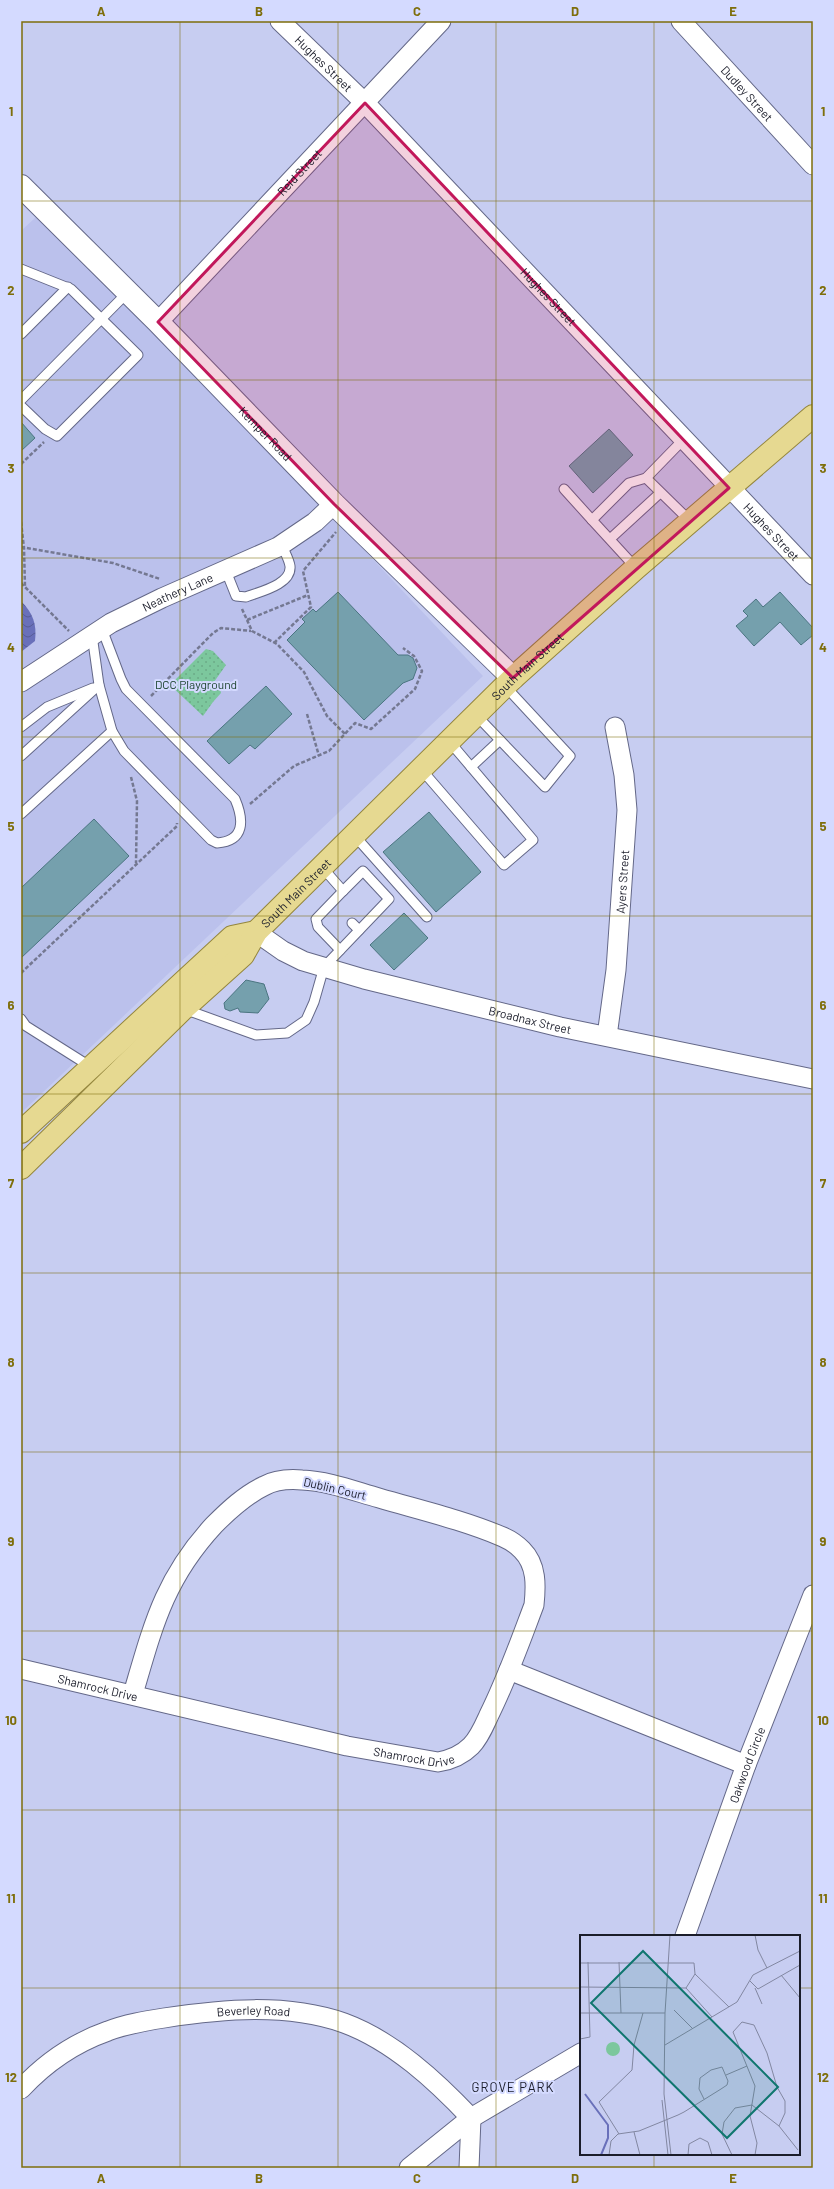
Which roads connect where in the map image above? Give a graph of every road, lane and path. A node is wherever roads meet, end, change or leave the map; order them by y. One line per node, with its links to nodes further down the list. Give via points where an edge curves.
1 (280, 21): 4 (street, Hughes Street)
2 (440, 21): 4 (street, Reid Street)
3 (680, 21): 5 (street, Dudley Street)
4 (364, 103): 11 (street, Reid Street); 17 (street, Hughes Street)
5 (813, 165)
6 (21, 186): 9 (street, Kemper Road)
7 (21, 269): 8 (lane)
8 (68, 287): 10 (lane); 12 (lane)
9 (128, 292): 10 (lane); 11 (street, Kemper Road)
10 (102, 318): 13 (lane); 16 (lane, via 138,355 57,436)
11 (158, 322): 23 (street, Kemper Road)
12 (21, 334)
13 (21, 400)
14 (21, 406): 16 (lane)
15 (813, 416): 20 (main road, South Main Street)
16 (53, 434): 18 (path)
17 (683, 440): 19 (lane); 20 (street, Hughes Street)
18 (21, 464)
19 (646, 478): 22 (lane); 24 (lane, via 629,483)
20 (729, 488): 25 (main road, South Main Street); 32 (street, Hughes Street)
21 (564, 489): 24 (lane)
22 (660, 493): 25 (lane); 27 (lane)
23 (341, 511): 28 (street, Neathery Lane, via 315,522); 36 (path, via 303,570); 44 (street, Kemper Road)
24 (592, 520): 27 (lane)
25 (690, 521): 30 (main road, South Main Street)
26 (21, 522): 29 (path)
27 (610, 539): 30 (lane)
28 (282, 545): 31 (street, Neathery Lane); 37 (lane, via 290,566 286,578 246,597)
29 (23, 548): 34 (path); 35 (path, via 113,563)
30 (636, 568): 44 (main road, South Main Street)
31 (226, 571): 35 (street, Neathery Lane); 37 (lane)
32 (813, 575)
33 (21, 583): 34 (path)
34 (25, 587): 40 (path)
35 (186, 588): 40 (street, Neathery Lane)
36 (308, 595): 38 (path); 41 (path, via 311,607)
37 (236, 596): 38 (path)
38 (247, 620): 39 (path)
39 (252, 631): 41 (path); 46 (path, via 221,628 217,630)
40 (92, 635): 43 (street, Neathery Lane); 45 (lane); 46 (lane, via 126,689)
41 (274, 643): 52 (path, via 304,672 328,716)
42 (403, 648): 52 (path, via 414,656 422,671 415,689 371,729 355,723)
43 (21, 682)
44 (509, 682): 48 (main road, South Main Street); 53 (lane, via 570,756 545,787)
45 (99, 685): 49 (lane, via 46,707); 51 (lane); 56 (lane)
46 (142, 705): 61 (lane, via 235,799)
47 (307, 714): 57 (path)
48 (476, 715): 53 (lane); 54 (main road, South Main Street)
49 (21, 727)
50 (616, 727): 82 (street, Ayers Street, via 627,810 616,970)
51 (112, 731): 55 (lane); 62 (lane)
52 (345, 734): 57 (path, via 329,751)
53 (500, 740): 58 (lane)
54 (449, 742): 58 (lane); 59 (main road, South Main Street)
55 (124, 751): 60 (lane); 64 (path, via 137,801)
56 (21, 756)
57 (319, 756): 61 (path, via 294,766)
58 (471, 767): 59 (lane, via 533,840 504,865)
59 (421, 768): 63 (main road, South Main Street)
60 (180, 808): 61 (lane, via 217,843 233,839 242,823); 64 (path, via 176,826)
61 (241, 812)
62 (21, 814)
63 (354, 835): 65 (main road, South Main Street); 73 (lane)
64 (136, 863): 79 (path)
65 (322, 867): 68 (lane); 76 (main road, South Main Street)
66 (351, 884): 67 (lane); 68 (lane); 72 (lane, via 363,871 389,899)
67 (358, 890)
68 (343, 891): 69 (lane)
69 (332, 903): 71 (lane); 77 (lane, via 316,919 318,928)
70 (371, 904): 72 (lane)
71 (339, 910)
72 (378, 912): 75 (lane)
73 (427, 917)
74 (352, 923): 75 (lane)
75 (359, 930): 77 (lane)
76 (256, 932): 78 (street, Broadnax Street, via 283,951 303,961); 80 (main road, South Main Street, via 243,955); 83 (main road, South Main Street, via 232,937)
77 (340, 950): 78 (lane)
78 (324, 967): 80 (lane, via 306,1020 287,1033 256,1035); 82 (street, Broadnax Street, via 436,998)
79 (21, 973)
80 (183, 1009): 86 (main road, South Main Street)
81 (23, 1025): 83 (lane)
82 (607, 1036): 84 (street, Broadnax Street)
83 (91, 1067): 85 (main road, South Main Street)
84 (813, 1079)
85 (21, 1132)
86 (21, 1168)
87 (813, 1596): 91 (street, Oakwood Circle)
88 (21, 1668): 90 (street, Shamrock Drive)
89 (509, 1670): 90 (street, Shamrock Drive, via 478,1738 470,1748 458,1756 438,1762 347,1746); 90 (street, Dublin Court, via 534,1604 536,1588 534,1572 523,1551 502,1536 424,1511 341,1488 304,1480 286,1480 265,1485 249,1494 226,1513 181,1566 166,1593 152,1629); 91 (street)
90 (133, 1694)
91 (746, 1765): 92 (street, Oakwood Circle)
92 (685, 1935)
93 (580, 2054): 95 (street)
94 (21, 2089): 95 (street, Beverley Road, via 56,2057 109,2030 201,2012 285,2010 344,2023 366,2033 424,2071)
95 (471, 2118): 96 (street); 97 (street)
96 (408, 2168)
97 (468, 2168)

